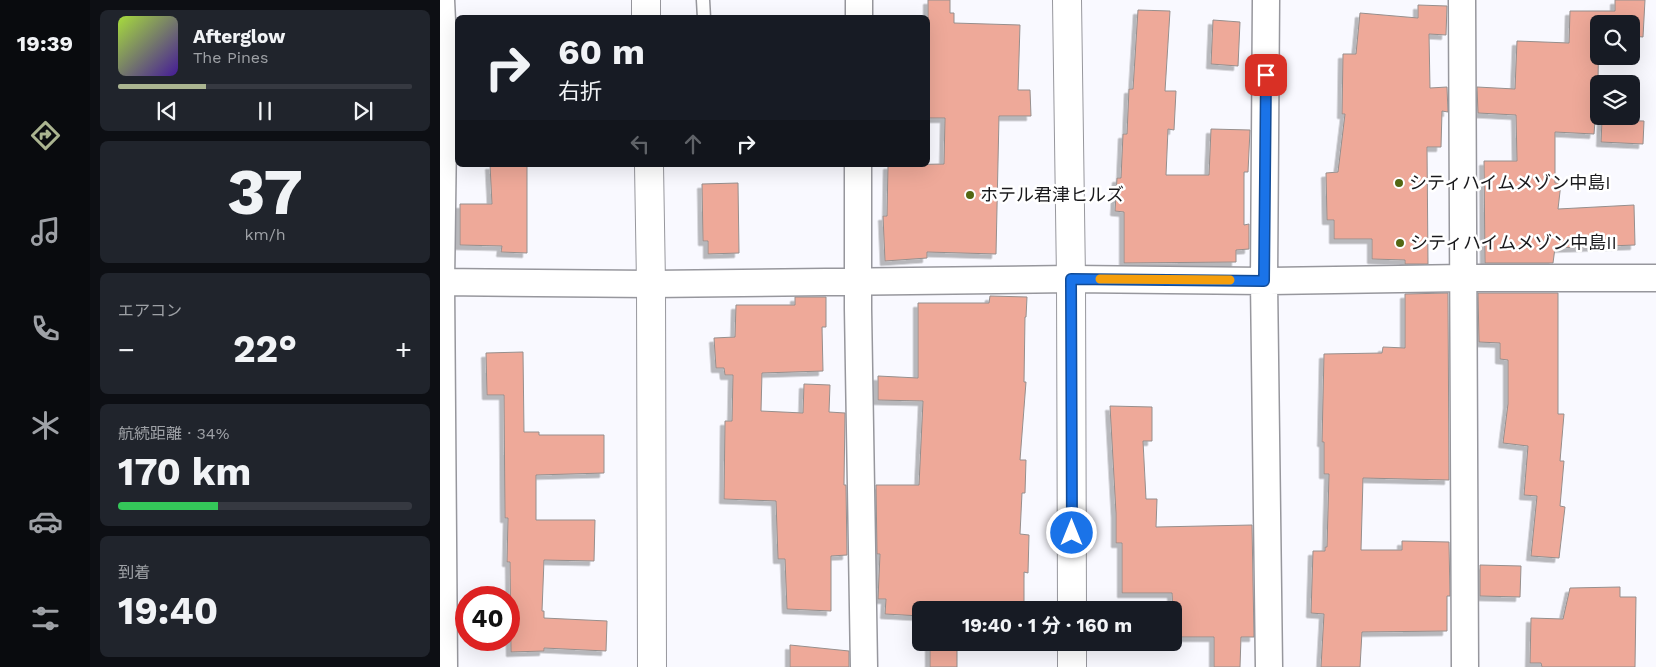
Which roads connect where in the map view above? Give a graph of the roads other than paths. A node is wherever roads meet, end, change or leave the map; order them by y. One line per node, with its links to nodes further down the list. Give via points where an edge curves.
1 (440, 0): 11 (street)
2 (646, 0): 8 (street)
3 (704, 0): 9 (lane)
4 (859, 0): 10 (street)
5 (1067, 0): 16 (street)
6 (1266, 0): 17 (street)
7 (1462, 0): 14 (street)
8 (646, 15)
9 (704, 15)
10 (859, 15)
11 (442, 63): 18 (street)
12 (648, 167): 20 (street)
13 (858, 167): 19 (street)
14 (1464, 278): 15 (street); 17 (street); 28 (street)
15 (1656, 278)
16 (1071, 279): 17 (street); 19 (street); 21 (street)
17 (1264, 281): 27 (street)
18 (441, 282): 20 (street); 23 (street)
19 (858, 282): 20 (street); 25 (street)
20 (651, 284): 24 (street)
21 (1072, 601)
22 (1072, 651): 26 (street)
23 (444, 667)
24 (652, 667)
25 (864, 667)
26 (1072, 667)
27 (1269, 667)
28 (1465, 667)

